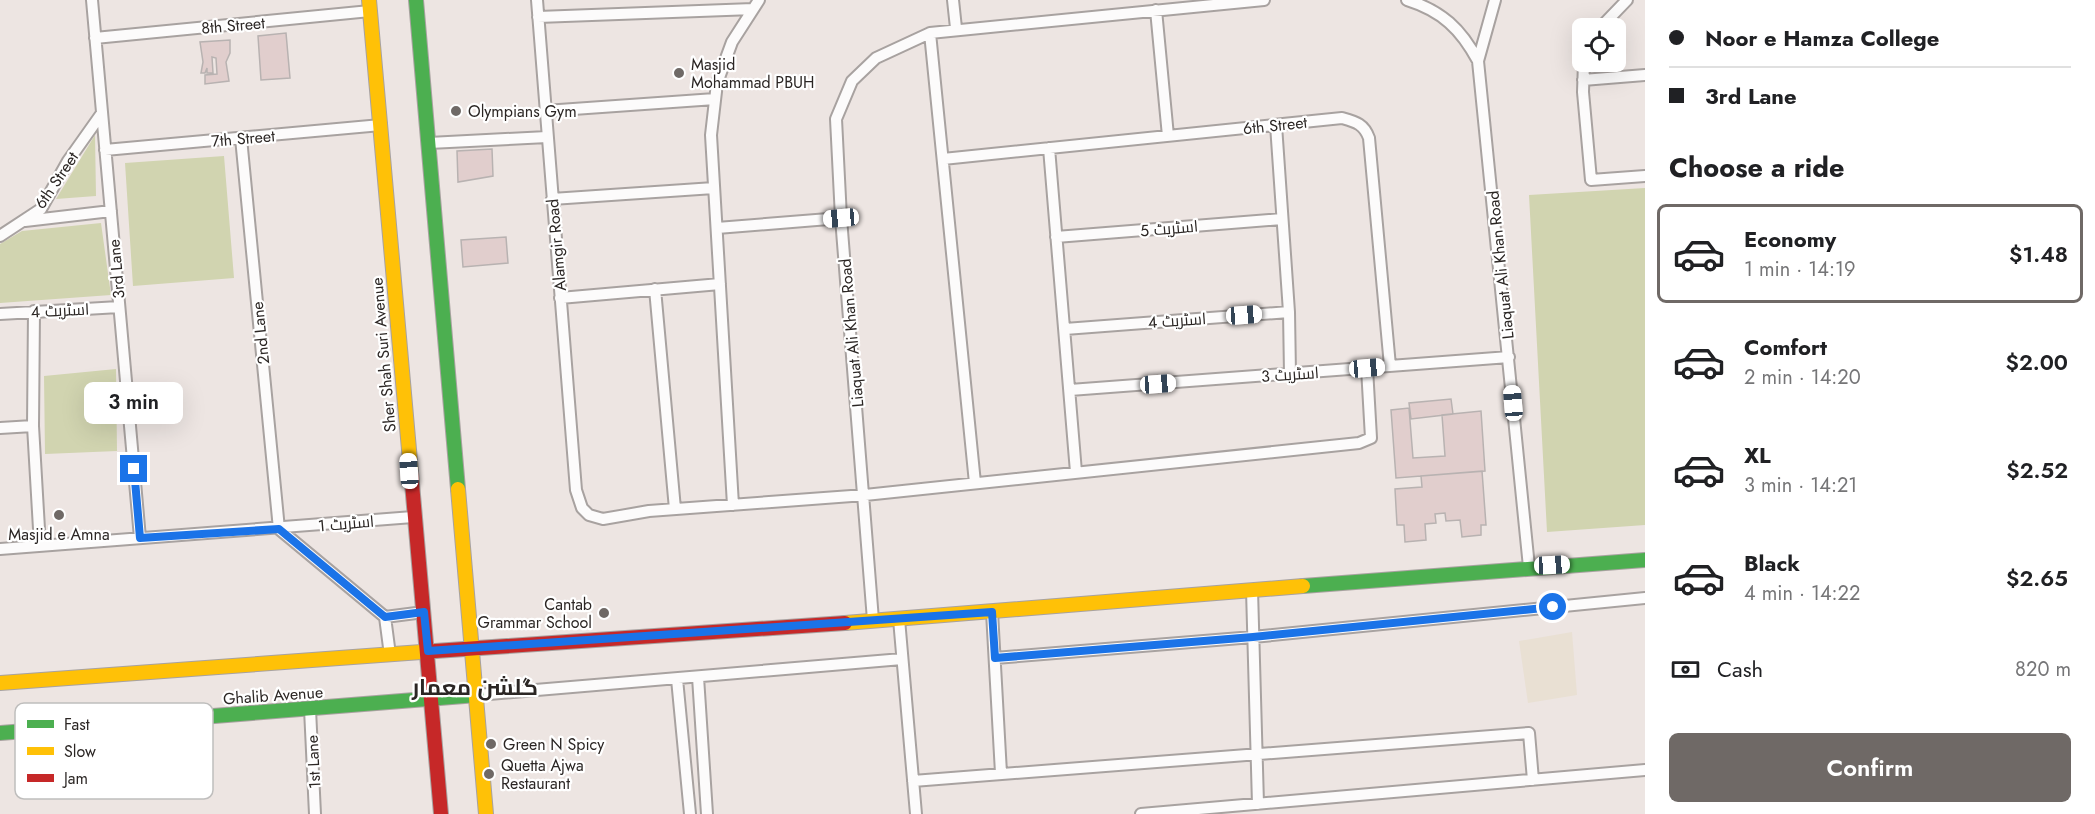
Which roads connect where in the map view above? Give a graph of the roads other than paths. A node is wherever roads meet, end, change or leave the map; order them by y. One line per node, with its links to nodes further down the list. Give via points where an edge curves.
1 (92, 0): 16 (street, 3rd Lane)
2 (416, 0): 29 (street)
3 (537, 0): 12 (street, Alamgir Road)
4 (952, 0): 14 (street)
5 (1264, 0): 11 (street, Liaquat Ali Khan Road)
6 (1407, 0): 17 (street, Liaquat Ali Khan Road, via 1451,21)
7 (1495, 0): 17 (street)
8 (1627, 0): 13 (street)
9 (756, 5): 12 (street); 21 (street, via 732,42)
10 (370, 6): 16 (street, 8th Street); 24 (street, Sher Shah Suri Avenue)
11 (1156, 10): 14 (street, Liaquat Ali Khan Road); 26 (street)
12 (538, 17): 22 (street, Alamgir Road)
13 (1610, 18)
14 (956, 28): 15 (street, Liaquat Ali Khan Road)
15 (930, 33): 32 (street); 37 (street, Liaquat Ali Khan Road, via 876,58 852,81 843,99 836,119)
16 (95, 38): 23 (street, 3rd Lane)
17 (1478, 60): 51 (street, Liaquat Ali Khan Road)
18 (1583, 72): 20 (street)
19 (1645, 75): 20 (street)
20 (1583, 80): 33 (street, via 1592,180)
21 (715, 99): 22 (street); 34 (street, via 711,135)
22 (545, 111): 27 (street, Alamgir Road)
23 (102, 113): 31 (street, 3rd Lane); 39 (street, 6th Street, via 41,209)
24 (381, 125): 28 (street, 7th Street); 63 (street, Sher Shah Suri Avenue)
25 (1276, 125): 26 (street, 6th Street); 38 (street); 52 (street, 6th Street, via 1342,118 1365,128 1370,138)
26 (1168, 136): 30 (street, 6th Street)
27 (547, 137): 29 (street); 35 (street, Alamgir Road)
28 (241, 138): 31 (street, 7th Street); 64 (street, 2nd Lane)
29 (429, 143): 78 (street)
30 (1049, 148): 32 (street, 6th Street); 42 (street)
31 (105, 150): 36 (street, 3rd Lane)
32 (943, 159): 59 (street)
33 (1645, 176)
34 (714, 188): 35 (street); 40 (street)
35 (552, 199): 45 (street, Alamgir Road)
36 (111, 211): 39 (street); 46 (street, 3rd Lane)
37 (841, 218): 40 (street); 60 (street, Liaquat Ali Khan Road)
38 (1282, 219): 42 (street, اسٹریٹ 5); 48 (street)
39 (22, 222): 41 (street, 6th Street)
40 (717, 228): 43 (street)
41 (0, 236)
42 (1056, 237): 50 (street)
43 (720, 284): 44 (street); 61 (street)
44 (655, 289): 45 (street); 62 (street)
45 (560, 298): 62 (street, Alamgir Road, via 576,490 582,508 603,519)
46 (119, 307): 47 (street, اسٹریٹ 4); 65 (street, 3rd Lane)
47 (34, 311): 49 (street, اسٹریٹ 4); 56 (street)
48 (1289, 312): 50 (street, اسٹریٹ 4); 54 (street)
49 (0, 314)
50 (1065, 328): 55 (street)
51 (1509, 357): 52 (street, اسٹریٹ 3); 69 (street, Liaquat Ali Khan Road)
52 (1390, 366): 53 (street, اسٹریٹ 3)
53 (1367, 368): 54 (street, اسٹریٹ 3); 58 (street, via 1371,438 1359,443)
54 (1290, 374): 55 (street, اسٹریٹ 3)
55 (1070, 390): 58 (street)
56 (33, 426): 57 (street); 66 (street)
57 (0, 428)
58 (1076, 472): 59 (street)
59 (975, 483): 60 (street)
60 (865, 495): 61 (street); 75 (street, Liaquat Ali Khan Road)
61 (733, 505): 62 (street)
62 (675, 509)
63 (413, 517): 64 (street, اسٹریٹ 1); 72 (street, Sher Shah Suri Avenue)
64 (279, 529): 65 (street, اسٹریٹ 1); 74 (street)
65 (140, 538): 66 (street, اسٹریٹ 1)
66 (40, 546): 67 (street, اسٹریٹ 1)
67 (0, 549)
68 (1645, 560): 69 (street, Ghalib Avenue)
69 (1529, 567): 70 (street, Ghalib Avenue)
70 (1252, 590): 73 (street, Ghalib Avenue); 77 (street)
71 (1645, 598): 77 (street)
72 (424, 612): 74 (street); 79 (street, Sher Shah Suri Avenue)
73 (992, 612): 76 (street, Ghalib Avenue); 81 (street)
74 (385, 617): 80 (street)
75 (873, 620): 76 (street, Ghalib Avenue); 78 (street, Ghalib Avenue)
76 (899, 620): 82 (street)
77 (1253, 637): 81 (street); 92 (street)
78 (472, 649): 79 (street, Ghalib Avenue); 86 (street)
79 (428, 651): 80 (street, Ghalib Avenue); 87 (street, Sher Shah Suri Avenue)
80 (390, 655): 85 (street, Ghalib Avenue)
81 (995, 658): 94 (street)
82 (902, 659): 83 (street); 96 (street)
83 (698, 677): 84 (street); 102 (street)
84 (677, 679): 86 (street); 101 (street)
85 (0, 683)
86 (477, 695): 87 (street, Ghalib Avenue); 100 (street)
87 (432, 699): 88 (street, Ghalib Avenue); 99 (street, Sher Shah Suri Avenue)
88 (310, 709): 89 (street, Ghalib Avenue); 98 (street, 1st Lane)
89 (213, 717)
90 (15, 732): 91 (street, Ghalib Avenue)
91 (0, 733)
92 (1255, 753): 94 (street); 95 (street, via 1529,733); 97 (street)
93 (1645, 770): 95 (street)
94 (1001, 773): 96 (street)
95 (1533, 780): 97 (street)
96 (913, 781): 103 (street)
97 (1258, 804): 104 (street)
98 (315, 814)
99 (441, 814)
100 (486, 814)
101 (690, 814)
102 (707, 814)
103 (916, 814)
104 (1141, 814)

